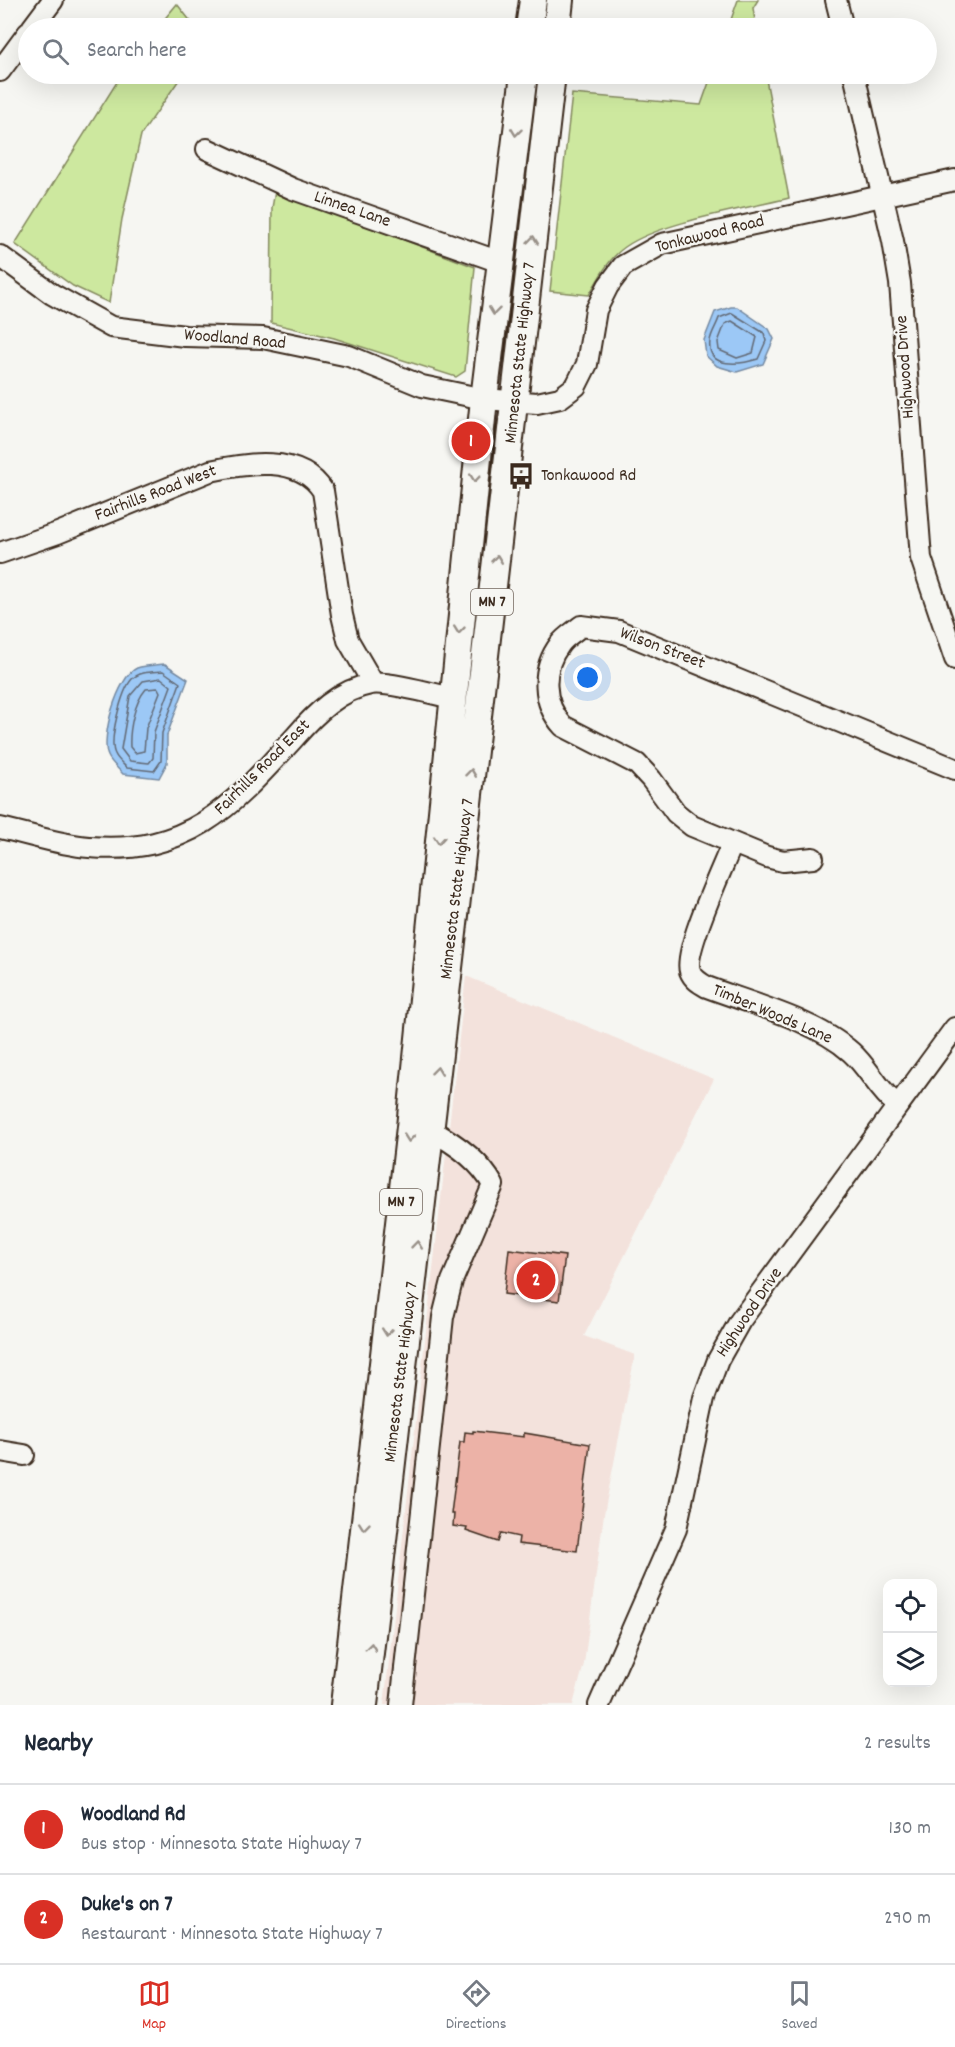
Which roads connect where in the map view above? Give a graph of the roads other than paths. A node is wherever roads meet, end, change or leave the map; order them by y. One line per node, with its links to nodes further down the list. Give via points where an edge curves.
1 (53, 0): 5 (street)
2 (533, 0): 6 (main road)
3 (560, 0): 7 (main road)
4 (836, 0): 8 (street)
5 (40, 18)
6 (530, 18)
7 (558, 18)
8 (840, 18)
9 (18, 47): 10 (street)
10 (0, 71)
11 (523, 84): 18 (main road, Minnesota State Highway 7 / MN 7, one-way to 18)
12 (551, 84): 20 (main road, Minnesota State Highway 7 / MN 7, one-way to 12)
13 (856, 84): 16 (street, Highwood Drive)
14 (207, 149): 18 (street, Linnea Lane, via 293,189)
15 (955, 180): 16 (street, Tonkawood Road)
16 (883, 195): 20 (street, Tonkawood Road, via 662,244 635,257 614,276 602,296 587,364 576,386 552,401); 22 (street, Highwood Drive, via 900,283 921,558)
17 (0, 256): 19 (street, Woodland Road, via 52,294 111,327 185,336 263,338 349,356 422,386)
18 (500, 262): 19 (main road, Minnesota State Highway 7 / MN 7, one-way to 19)
19 (484, 399): 20 (street, Tonkawood Road); 24 (main road, Minnesota State Highway 7 / MN 7, one-way to 24)
20 (515, 403): 31 (main road, Minnesota State Highway 7 / MN 7, one-way to 20)
21 (0, 553): 23 (street, Fairhills Road West, via 210,471 263,464 304,472 322,491 348,640)
22 (955, 659)
23 (373, 683): 24 (street); 26 (street, Fairhills Road East, via 329,704 233,804 185,834 158,843 87,848)
24 (452, 698): 34 (main road, Minnesota State Highway 7 / MN 7, one-way to 34, via 414,1092)
25 (955, 769): 27 (street, Wilson Street, via 619,631 581,626 561,642 550,660 546,693 554,716 580,737 636,764 676,813 692,826)
26 (0, 828)
27 (732, 844): 28 (street, Wilson Street, via 783,861); 30 (street, Timber Woods Lane, via 691,949 690,972 707,987 833,1039 851,1052 881,1092)
28 (813, 858)
29 (955, 1028): 30 (street, Highwood Drive)
30 (897, 1105): 37 (street, Highwood Drive, via 740,1321 718,1360 704,1398 676,1529)
31 (430, 1130): 35 (main road, Minnesota State Highway 7 / MN 7, one-way to 31); 36 (street, via 483,1167 493,1185 452,1281 443,1317)
32 (0, 1451): 33 (street)
33 (24, 1455)
34 (344, 1705)
35 (364, 1705)
36 (401, 1705)
37 (599, 1705)

